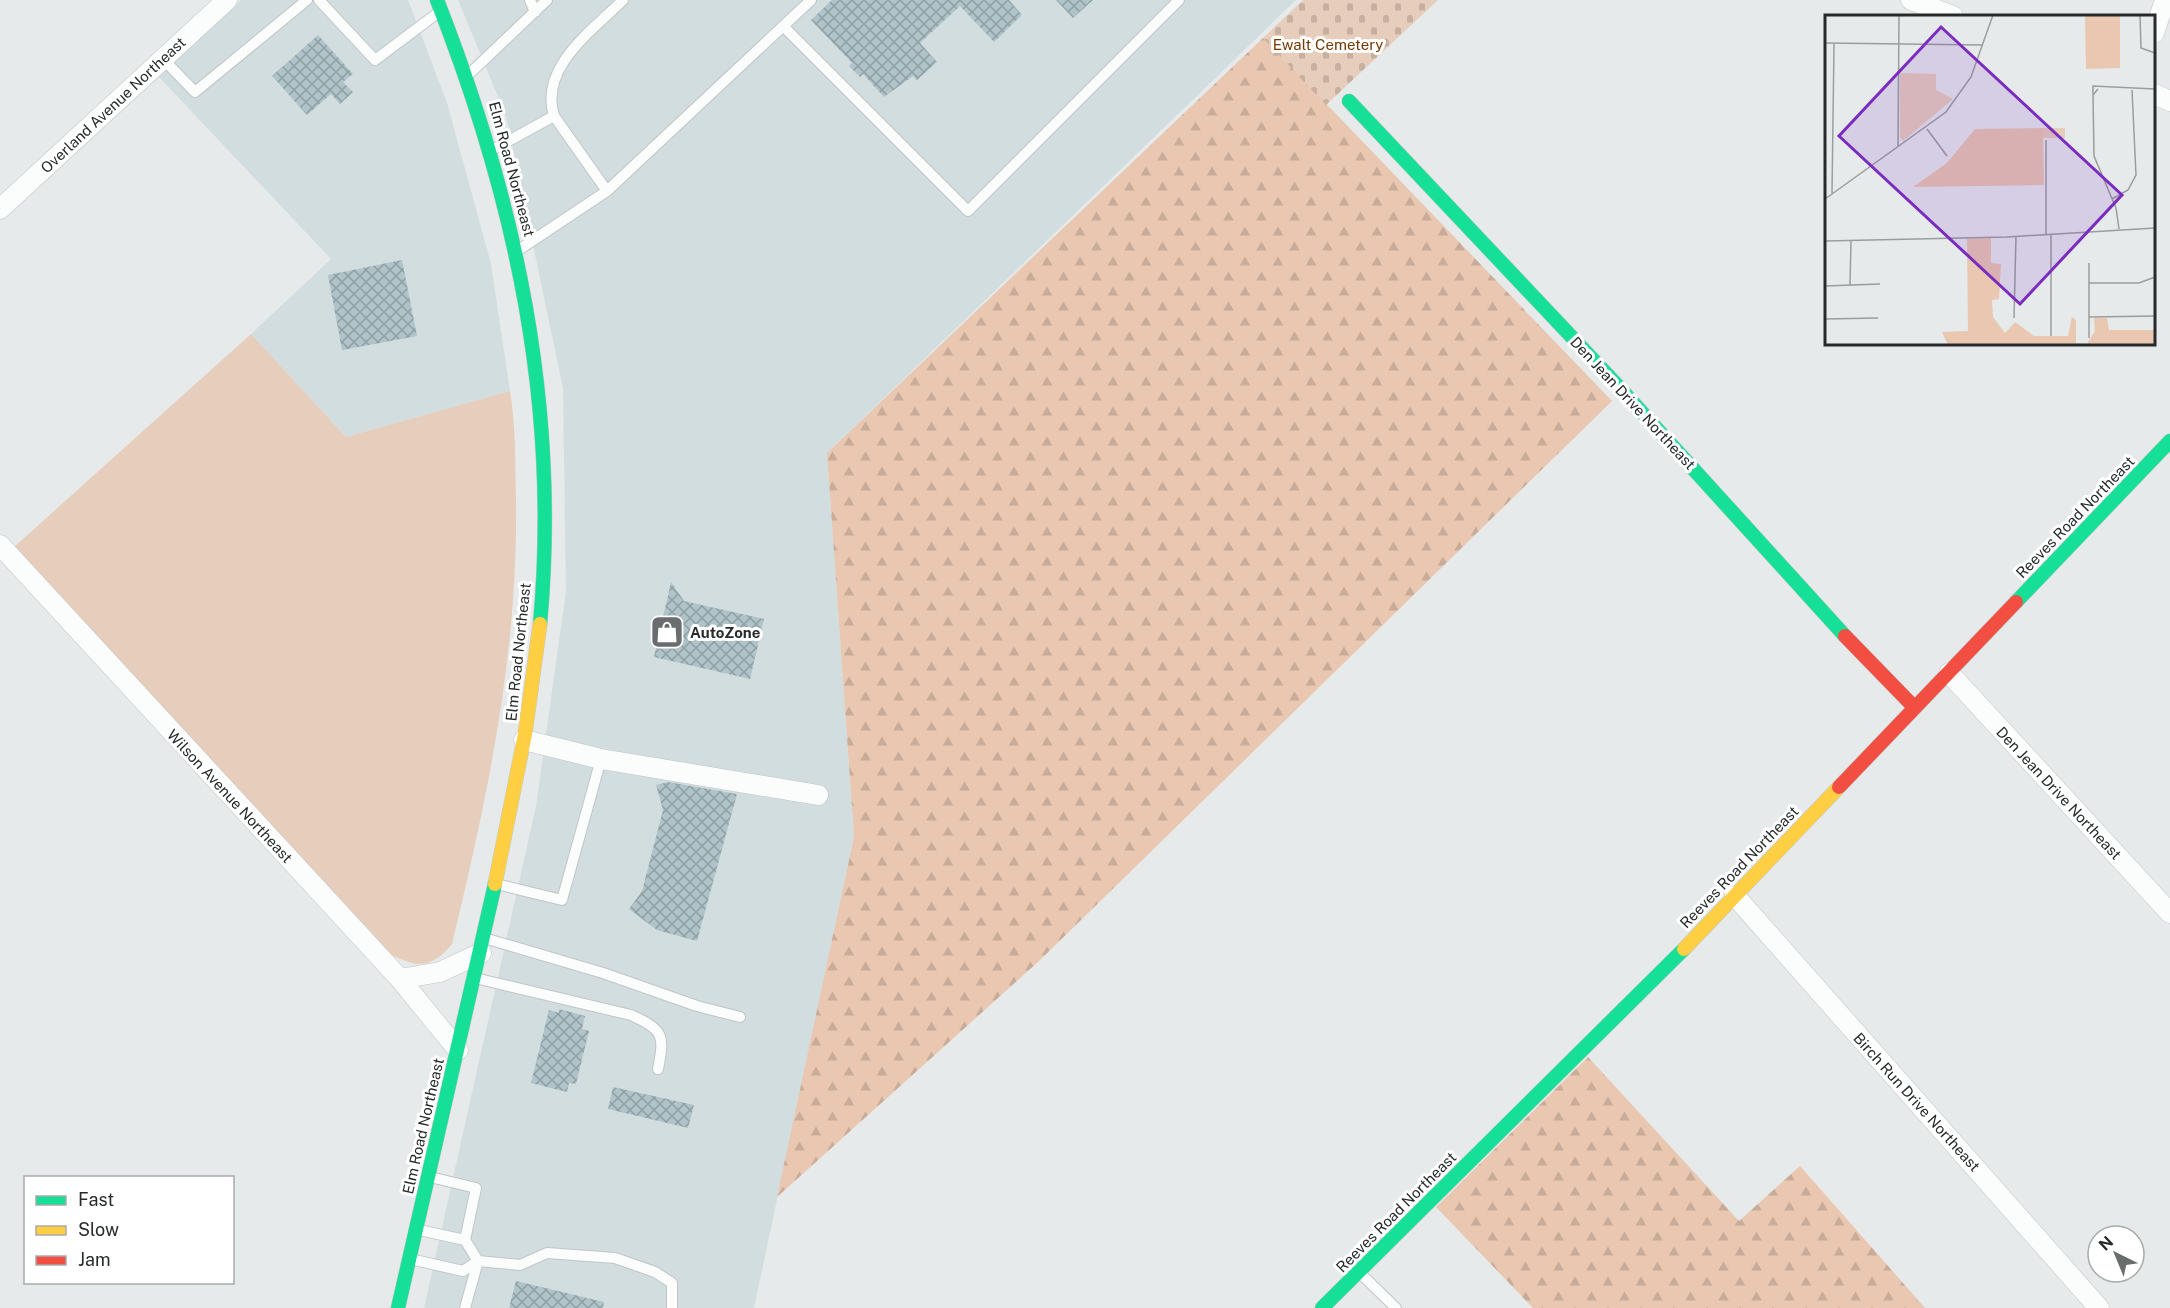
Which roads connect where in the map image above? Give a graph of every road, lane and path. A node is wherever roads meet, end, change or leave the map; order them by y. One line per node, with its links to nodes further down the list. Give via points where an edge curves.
1 (227, 0): 16 (street, Overland Avenue Northeast)
2 (307, 0): 16 (lane, via 195,92)
3 (319, 0): 11 (lane, via 375,60)
4 (530, 0): 12 (lane)
5 (548, 0): 12 (lane)
6 (623, 0): 21 (lane, via 558,69 550,104)
7 (811, 0): 14 (lane)
8 (1179, 0): 14 (lane, via 968,211)
9 (1911, 0): 13 (street)
10 (2164, 0): 15 (street)
11 (439, 5): 17 (street, Elm Road Northeast)
12 (535, 12): 17 (lane)
13 (1950, 15)
14 (783, 26): 23 (lane)
15 (2155, 30)
16 (163, 59): 24 (street, Overland Avenue Northeast)
17 (467, 76): 22 (street, Elm Road Northeast)
18 (2155, 94): 20 (street)
19 (1349, 101): 29 (street, Den Jean Drive Northeast)
20 (2170, 101)
21 (554, 116): 22 (lane); 23 (lane)
22 (492, 150): 25 (street, Elm Road Northeast)
23 (607, 191): 25 (lane)
24 (0, 209)
25 (517, 251): 30 (street, Elm Road Northeast, via 540,395 545,500 538,646)
26 (2170, 441): 28 (street, Reeves Road Northeast)
27 (0, 545): 38 (street, Wilson Avenue Northeast)
28 (1949, 673): 29 (street, Reeves Road Northeast); 35 (street, Den Jean Drive Northeast)
29 (1914, 707): 34 (street, Reeves Road Northeast)
30 (524, 740): 31 (street); 33 (street, Elm Road Northeast)
31 (601, 759): 32 (street); 33 (lane, via 562,900)
32 (818, 795)
33 (495, 884): 36 (street, Elm Road Northeast)
34 (1734, 896): 47 (street, Reeves Road Northeast); 53 (street, Birch Run Drive Northeast)
35 (2170, 913)
36 (483, 945): 37 (street, Elm Road Northeast); 38 (street, via 440,972); 39 (lane, via 603,973)
37 (475, 978): 40 (street, Elm Road Northeast); 41 (lane, via 647,1022 658,1031 663,1044)
38 (400, 979): 40 (street, Wilson Avenue Northeast)
39 (740, 1017)
40 (458, 1050): 42 (street, Elm Road Northeast)
41 (658, 1069)
42 (428, 1177): 43 (street, Elm Road Northeast); 44 (lane, via 476,1188)
43 (416, 1229): 44 (lane); 45 (street, Elm Road Northeast)
44 (465, 1240): 46 (lane)
45 (409, 1259): 46 (lane, via 463,1270); 48 (street, Elm Road Northeast)
46 (478, 1260): 49 (lane); 50 (lane, via 520,1265 547,1253 615,1258 655,1272 672,1283)
47 (1359, 1272): 51 (street, Reeves Road Northeast); 52 (lane)
48 (398, 1308)
49 (465, 1308)
50 (672, 1308)
51 (1322, 1308)
52 (1396, 1308)
53 (2100, 1308)

